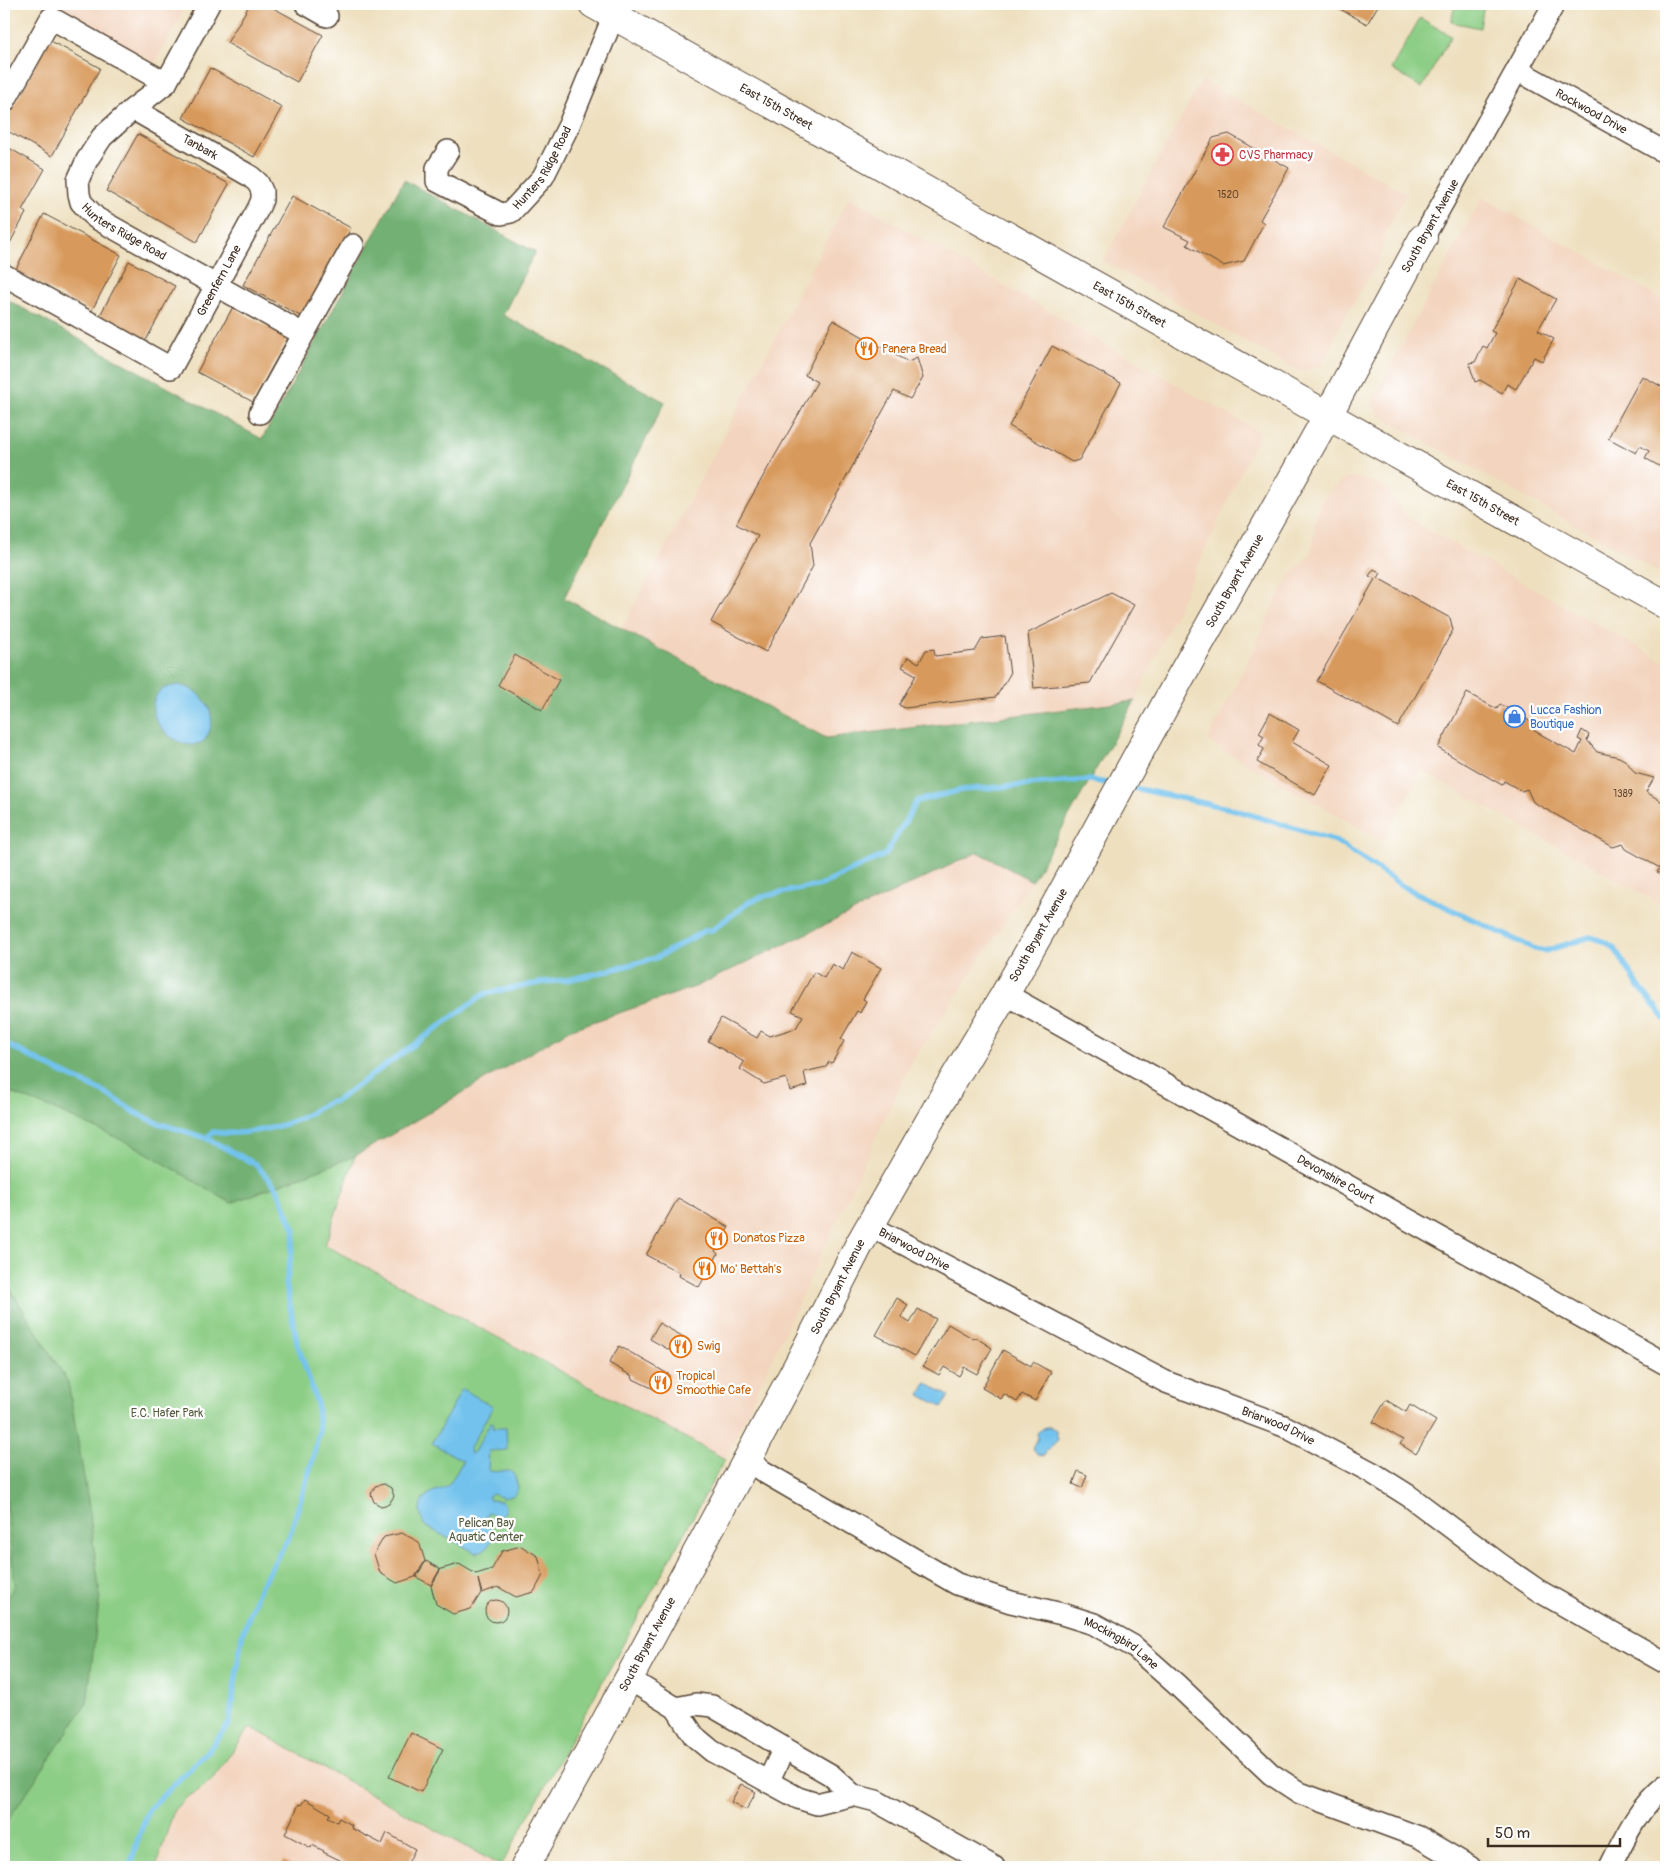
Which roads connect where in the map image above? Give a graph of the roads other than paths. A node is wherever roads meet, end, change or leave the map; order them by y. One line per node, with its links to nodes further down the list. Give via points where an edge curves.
1 (209, 4): 7 (street, Hunters Ridge Road)
2 (306, 4): 5 (street)
3 (1554, 4): 6 (street, South Bryant Avenue)
4 (603, 10): 10 (street, Hunters Ridge Road, via 570,125 543,177 511,212 501,214 437,181 437,168); 19 (main road, East 15th Street)
5 (327, 16)
6 (1517, 70): 11 (street, Rockwood Drive); 13 (street, South Bryant Avenue)
7 (166, 83): 8 (street, via 51,18); 9 (street, Hunters Ridge Road)
8 (4, 102)
9 (133, 109): 12 (street, Tanbark, via 241,170 258,183); 16 (street, Hunters Ridge Road, via 102,137 86,160 78,180 82,202 96,218)
10 (448, 151)
11 (1666, 153)
12 (262, 191): 16 (street, Greenfern Lane, via 258,209)
13 (1423, 238): 19 (main road, South Bryant Avenue)
14 (353, 245): 17 (street)
15 (4, 275): 16 (street, Greenfern Lane, via 171,368)
16 (216, 286): 17 (street, Hunters Ridge Road)
17 (303, 334): 18 (street)
18 (260, 413)
19 (1328, 415): 20 (main road, East 15th Street); 21 (main road, South Bryant Avenue)
20 (1666, 605)
21 (1005, 994): 22 (main road, South Bryant Avenue); 23 (street, Devonshire Court)
22 (870, 1226): 24 (main road, South Bryant Avenue); 25 (street, Briarwood Drive, via 1166,1382 1284,1426 1371,1472 1410,1496 1539,1591)
23 (1666, 1364)
24 (747, 1460): 26 (main road, South Bryant Avenue); 34 (street, Mockingbird Lane, via 958,1584 1094,1624 1133,1646 1270,1774 1300,1793 1419,1837)
25 (1666, 1663)
26 (629, 1679): 27 (street); 32 (main road, South Bryant Avenue)
27 (676, 1708): 28 (street, via 696,1704 712,1706); 29 (street, via 694,1736 712,1751)
28 (784, 1748): 29 (street); 31 (street, via 831,1775)
29 (768, 1782): 31 (street, via 817,1804)
30 (1666, 1785): 35 (street, via 1643,1809)
31 (853, 1795): 33 (street, via 876,1802)
32 (525, 1867)
33 (994, 1867)
34 (1470, 1867)
35 (1610, 1867)

